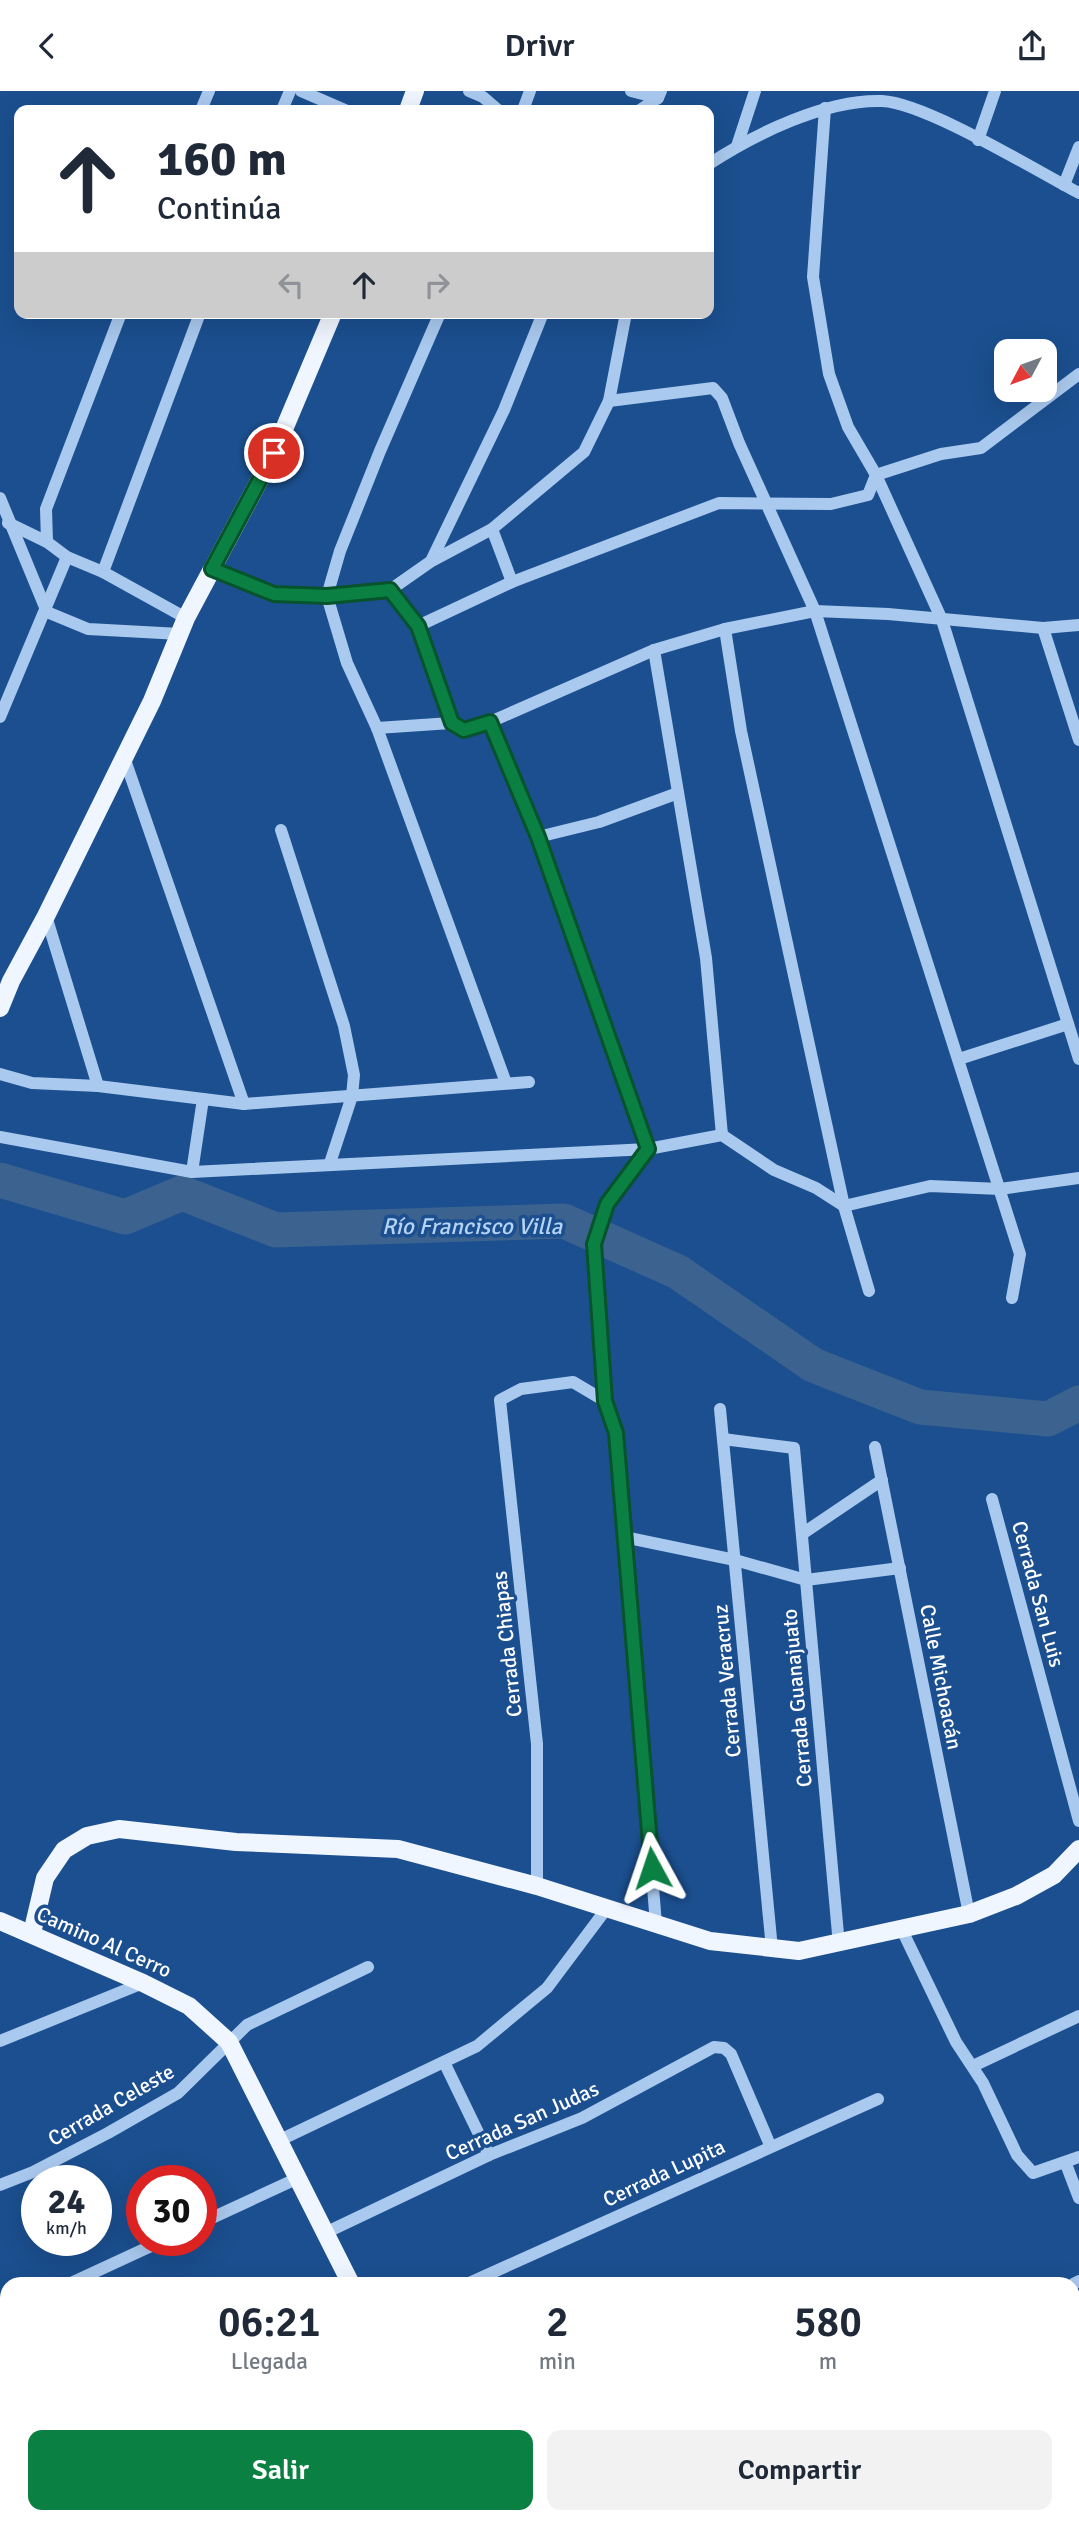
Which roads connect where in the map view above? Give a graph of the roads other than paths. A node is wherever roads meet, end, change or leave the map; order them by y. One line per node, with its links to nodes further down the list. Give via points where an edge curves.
1 (301, 91): 8 (street)
2 (469, 91): 9 (street)
3 (631, 91): 6 (street)
4 (755, 91): 12 (street)
5 (995, 91): 11 (street)
6 (659, 95)
7 (884, 96): 10 (street); 11 (street)
8 (333, 105)
9 (492, 105)
10 (825, 108): 12 (street); 25 (street, via 813,277 829,374 848,427)
11 (978, 140): 15 (street)
12 (737, 146): 14 (street)
13 (1079, 147): 15 (street)
14 (714, 161)
15 (1064, 185): 16 (street)
16 (1079, 193)
17 (119, 319): 30 (street, via 46,509)
18 (198, 319): 34 (street)
19 (330, 319): 33 (main road, via 274,453)
20 (437, 319): 37 (street, via 340,551)
21 (540, 319): 32 (street, via 504,410)
22 (625, 319): 24 (street)
23 (1079, 374): 25 (street, via 981,448 940,454)
24 (609, 401): 27 (street, via 712,388 722,398); 29 (street, via 584,452)
25 (876, 475): 27 (street, via 868,495 854,499 831,504); 40 (street)
26 (0, 498): 28 (street)
27 (765, 502): 35 (street, via 719,503); 38 (street)
28 (6, 521): 30 (street); 39 (street)
29 (492, 529): 32 (street); 35 (street)
30 (47, 542): 31 (street)
31 (67, 557): 34 (street); 39 (street)
32 (430, 562): 36 (street)
33 (212, 569): 37 (street, via 274,594); 42 (main road)
34 (103, 572): 42 (street)
35 (512, 582): 43 (street)
36 (390, 590): 37 (street); 43 (street)
37 (327, 596): 50 (street, via 347,663)
38 (815, 611): 40 (street); 45 (street); 59 (street)
39 (47, 612): 42 (street, via 88,629); 47 (street)
40 (942, 620): 44 (street); 58 (street)
41 (1079, 625): 44 (street)
42 (183, 626): 52 (main road)
43 (418, 626): 49 (street)
44 (1043, 628): 51 (street)
45 (725, 629): 46 (street); 75 (street, via 741,731)
46 (654, 650): 48 (street); 53 (street)
47 (0, 717)
48 (490, 722): 49 (street, via 464,730); 55 (street)
49 (452, 723): 50 (street)
50 (377, 727): 63 (street)
51 (1079, 740)
52 (124, 757): 56 (main road); 67 (street)
53 (678, 793): 55 (street, via 599,822); 68 (street, via 706,958)
54 (281, 830): 65 (street, via 344,1026 354,1075)
55 (538, 837): 70 (street)
56 (46, 916): 57 (main road); 64 (street)
57 (0, 1008)
58 (1068, 1024): 59 (street); 60 (street)
59 (958, 1059): 74 (street)
60 (1079, 1059)
61 (0, 1074): 64 (street, via 32,1083)
62 (529, 1082): 63 (street)
63 (506, 1083): 65 (street)
64 (97, 1086): 66 (street)
65 (352, 1096): 67 (street); 71 (street)
66 (203, 1099): 67 (street); 72 (street)
67 (244, 1104)
68 (722, 1135): 70 (street); 75 (street, via 774,1170)
69 (0, 1137): 72 (street)
70 (648, 1149): 71 (street); 78 (street, via 607,1204 594,1244)
71 (330, 1164): 72 (street)
72 (192, 1172)
73 (1079, 1178): 74 (street)
74 (1000, 1189): 75 (street, via 930,1186); 77 (street, via 1020,1254)
75 (844, 1206): 76 (street)
76 (869, 1291)
77 (1012, 1298)
78 (605, 1401): 85 (street, via 616,1433); 91 (street, Cerrada Chiapas, via 573,1381 521,1389 500,1400 537,1744)
79 (720, 1409): 80 (street, Cerrada Veracruz)
80 (723, 1439): 84 (street, Cerrada Guanajuato, via 794,1448); 86 (street, Cerrada Veracruz)
81 (875, 1447): 82 (street, Calle Michoacán)
82 (882, 1480): 84 (street); 87 (street, Calle Michoacán)
83 (992, 1499): 89 (street, Cerrada San Luis)
84 (802, 1534): 88 (street, Cerrada Guanajuato)
85 (624, 1537): 86 (street); 95 (street)
86 (735, 1560): 88 (street); 99 (street, Cerrada Veracruz)
87 (900, 1568): 88 (street); 93 (street, Calle Michoacán)
88 (806, 1580): 98 (street, Cerrada Guanajuato)
89 (1079, 1821)
90 (1079, 1849): 93 (main road, via 1054,1875)
91 (537, 1886): 92 (main road); 97 (main road, via 398,1849 236,1842 119,1829 87,1836 64,1850 45,1878)
92 (607, 1908): 95 (main road); 105 (street, via 547,1988 477,2046)
93 (969, 1914): 96 (main road)
94 (0, 1921): 97 (main road, Camino Al Cerro)
95 (656, 1924): 99 (main road, via 710,1941)
96 (902, 1930): 98 (main road); 106 (street, via 956,2042)
97 (32, 1933): 101 (main road, Camino Al Cerro)
98 (839, 1945): 99 (main road, via 799,1951)
99 (772, 1949)
100 (368, 1967): 104 (street, Cerrada Celeste, via 247,2025)
101 (143, 1983): 103 (street); 104 (main road, Camino Al Cerro, via 189,2006)
102 (1079, 2016): 106 (street)
103 (0, 2041)
104 (229, 2042): 108 (main road); 114 (street, Cerrada Celeste, via 178,2093 97,2139)
105 (444, 2062): 108 (street); 110 (street)
106 (973, 2066): 112 (street, via 1017,2155 1033,2173)
107 (878, 2099): 109 (street, Cerrada Lupita)
108 (278, 2141): 113 (main road)
109 (770, 2145): 110 (street, Cerrada San Judas, via 731,2055 714,2047 582,2118); 121 (street, Cerrada Lupita)
110 (489, 2155): 117 (street, Cerrada San Judas)
111 (1079, 2157): 112 (street)
112 (1066, 2164): 115 (street)
113 (296, 2179): 116 (street); 117 (main road)
114 (0, 2184)
115 (1079, 2197)
116 (217, 2216)
117 (325, 2233): 120 (main road)
118 (129, 2256): 119 (street)
119 (84, 2277)
120 (347, 2277)
121 (482, 2277)

